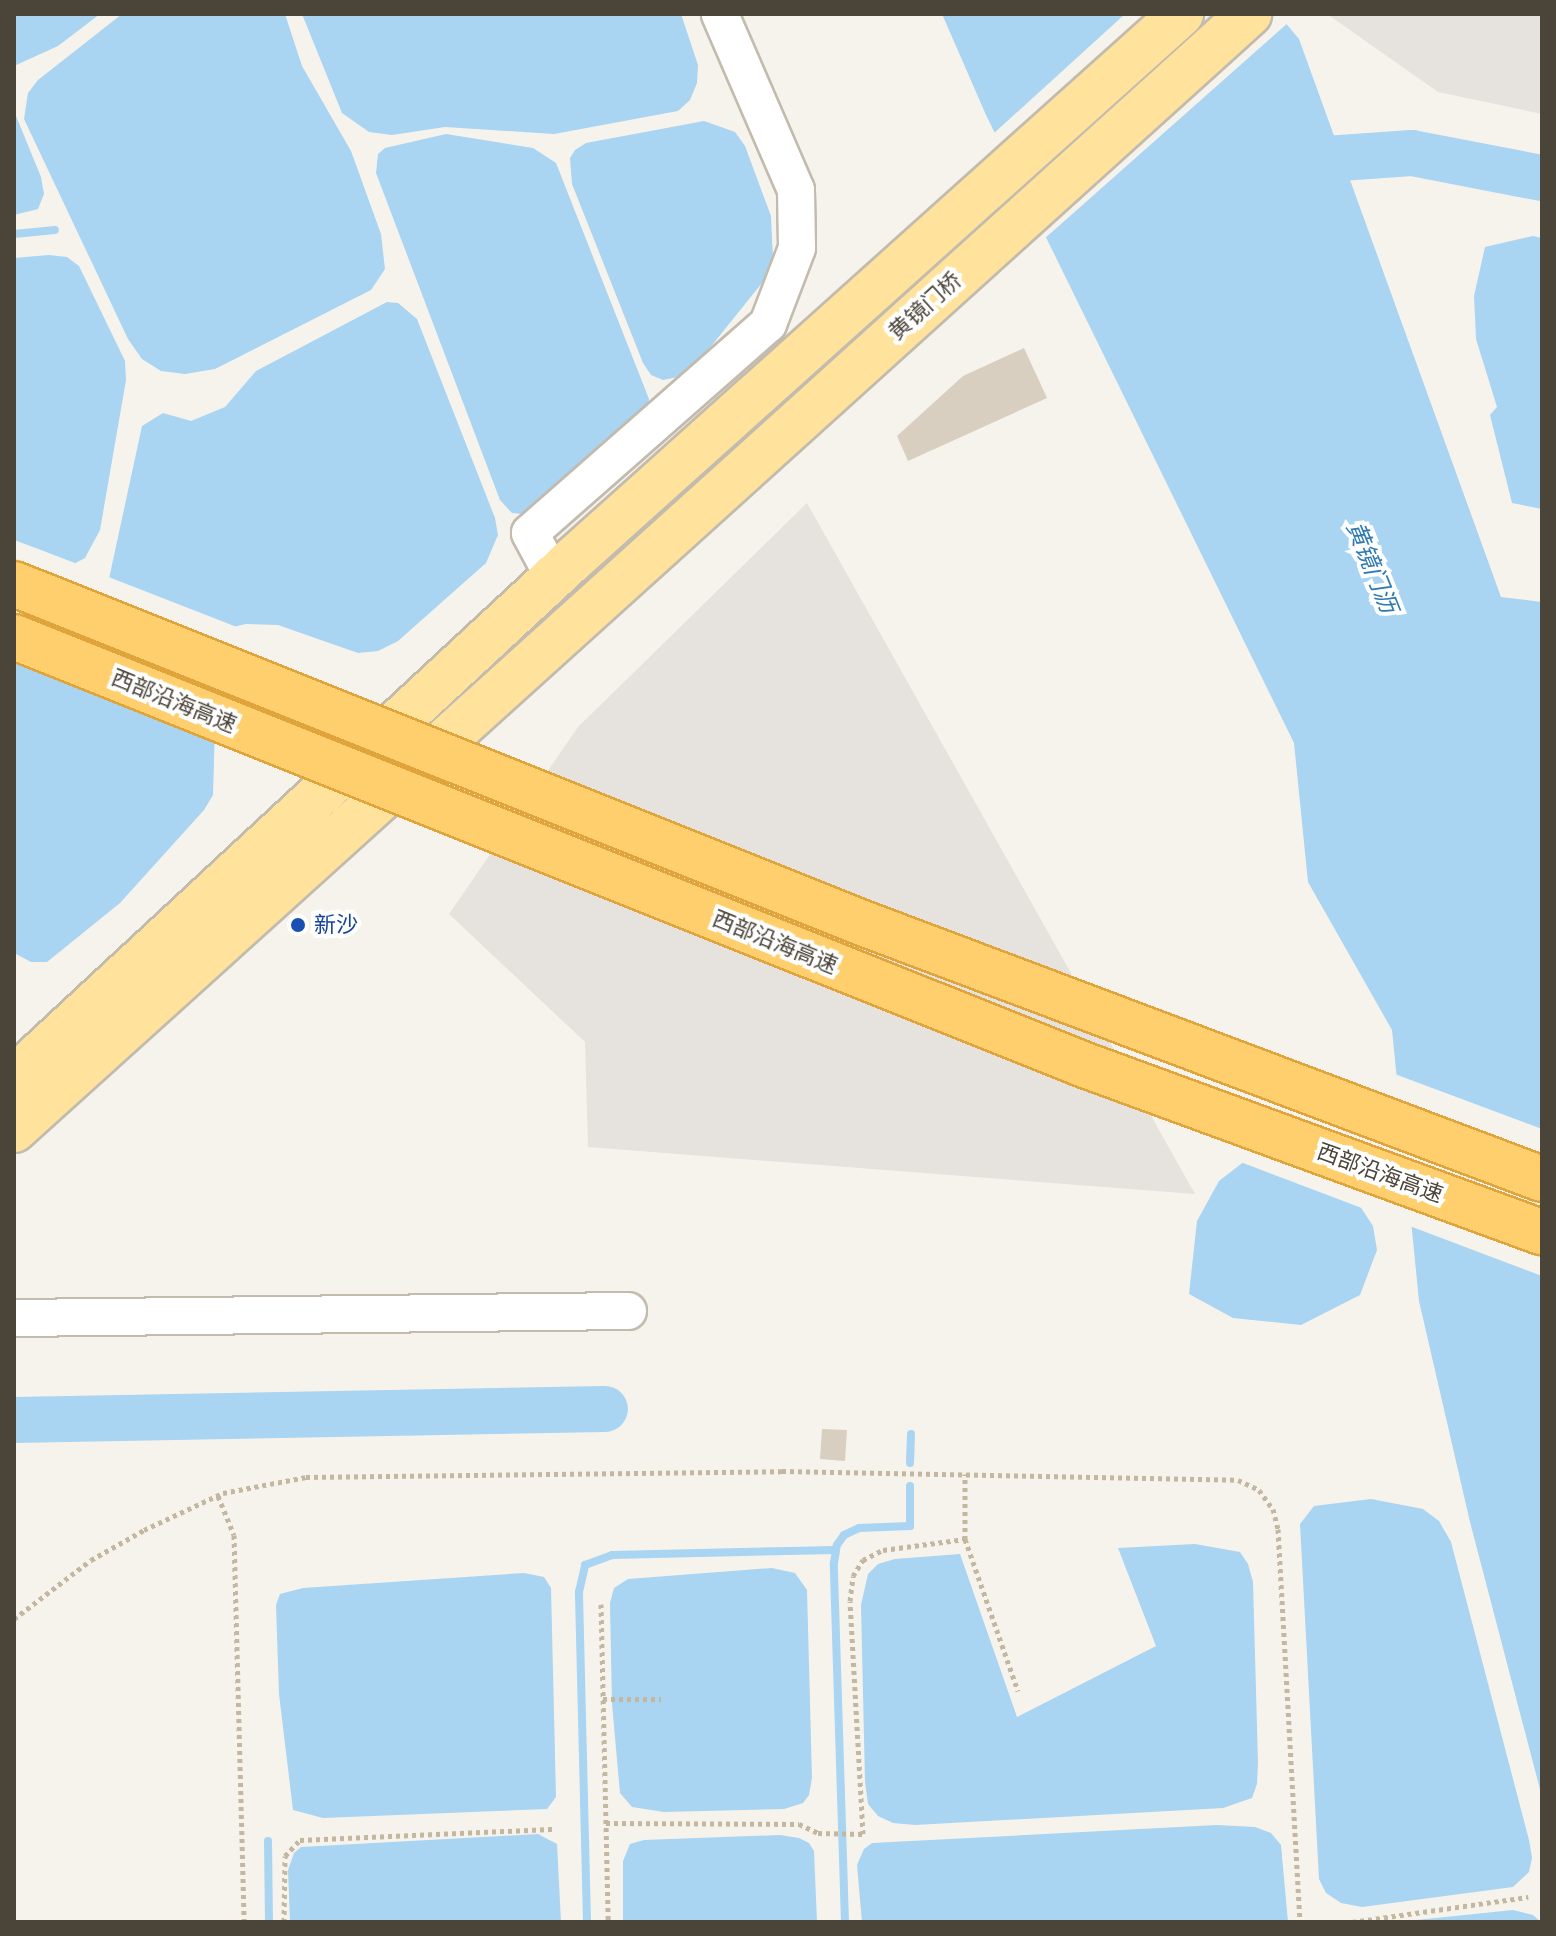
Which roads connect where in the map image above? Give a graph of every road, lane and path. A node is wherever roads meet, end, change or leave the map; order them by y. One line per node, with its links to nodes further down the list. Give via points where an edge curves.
1 (720, 14): 4 (street, via 796,190 797,248 768,324 530,533)
2 (1181, 14): 4 (main road)
3 (1249, 14): 8 (main road, 黄镜门桥)
4 (562, 570): 7 (main road)
5 (14, 584): 9 (highway, bridge, via 865,924)
6 (14, 637): 10 (highway, 西部沿海高速, bridge, via 1082,1064)
7 (14, 1078)
8 (14, 1130)
9 (1542, 1179)
10 (1542, 1232)
11 (628, 1311): 12 (street)
12 (14, 1318)
13 (965, 1474): 14 (path, via 306,1477); 15 (path); 27 (path, via 1214,1477 1259,1490 1273,1509 1278,1529)
14 (218, 1496): 17 (path, via 91,1560); 24 (path, via 234,1535)
15 (965, 1539): 18 (path); 21 (path, via 883,1550 863,1560 853,1576 863,1834 818,1833 799,1824)
16 (601, 1604): 19 (path)
17 (14, 1619)
18 (1018, 1691)
19 (603, 1699): 20 (path); 21 (path)
20 (661, 1699)
21 (606, 1823): 26 (path)
22 (556, 1829): 25 (path, via 300,1840 285,1856)
23 (1528, 1897): 28 (path)
24 (244, 1922)
25 (284, 1922)
26 (608, 1922)
27 (1300, 1922)
28 (1352, 1922)

